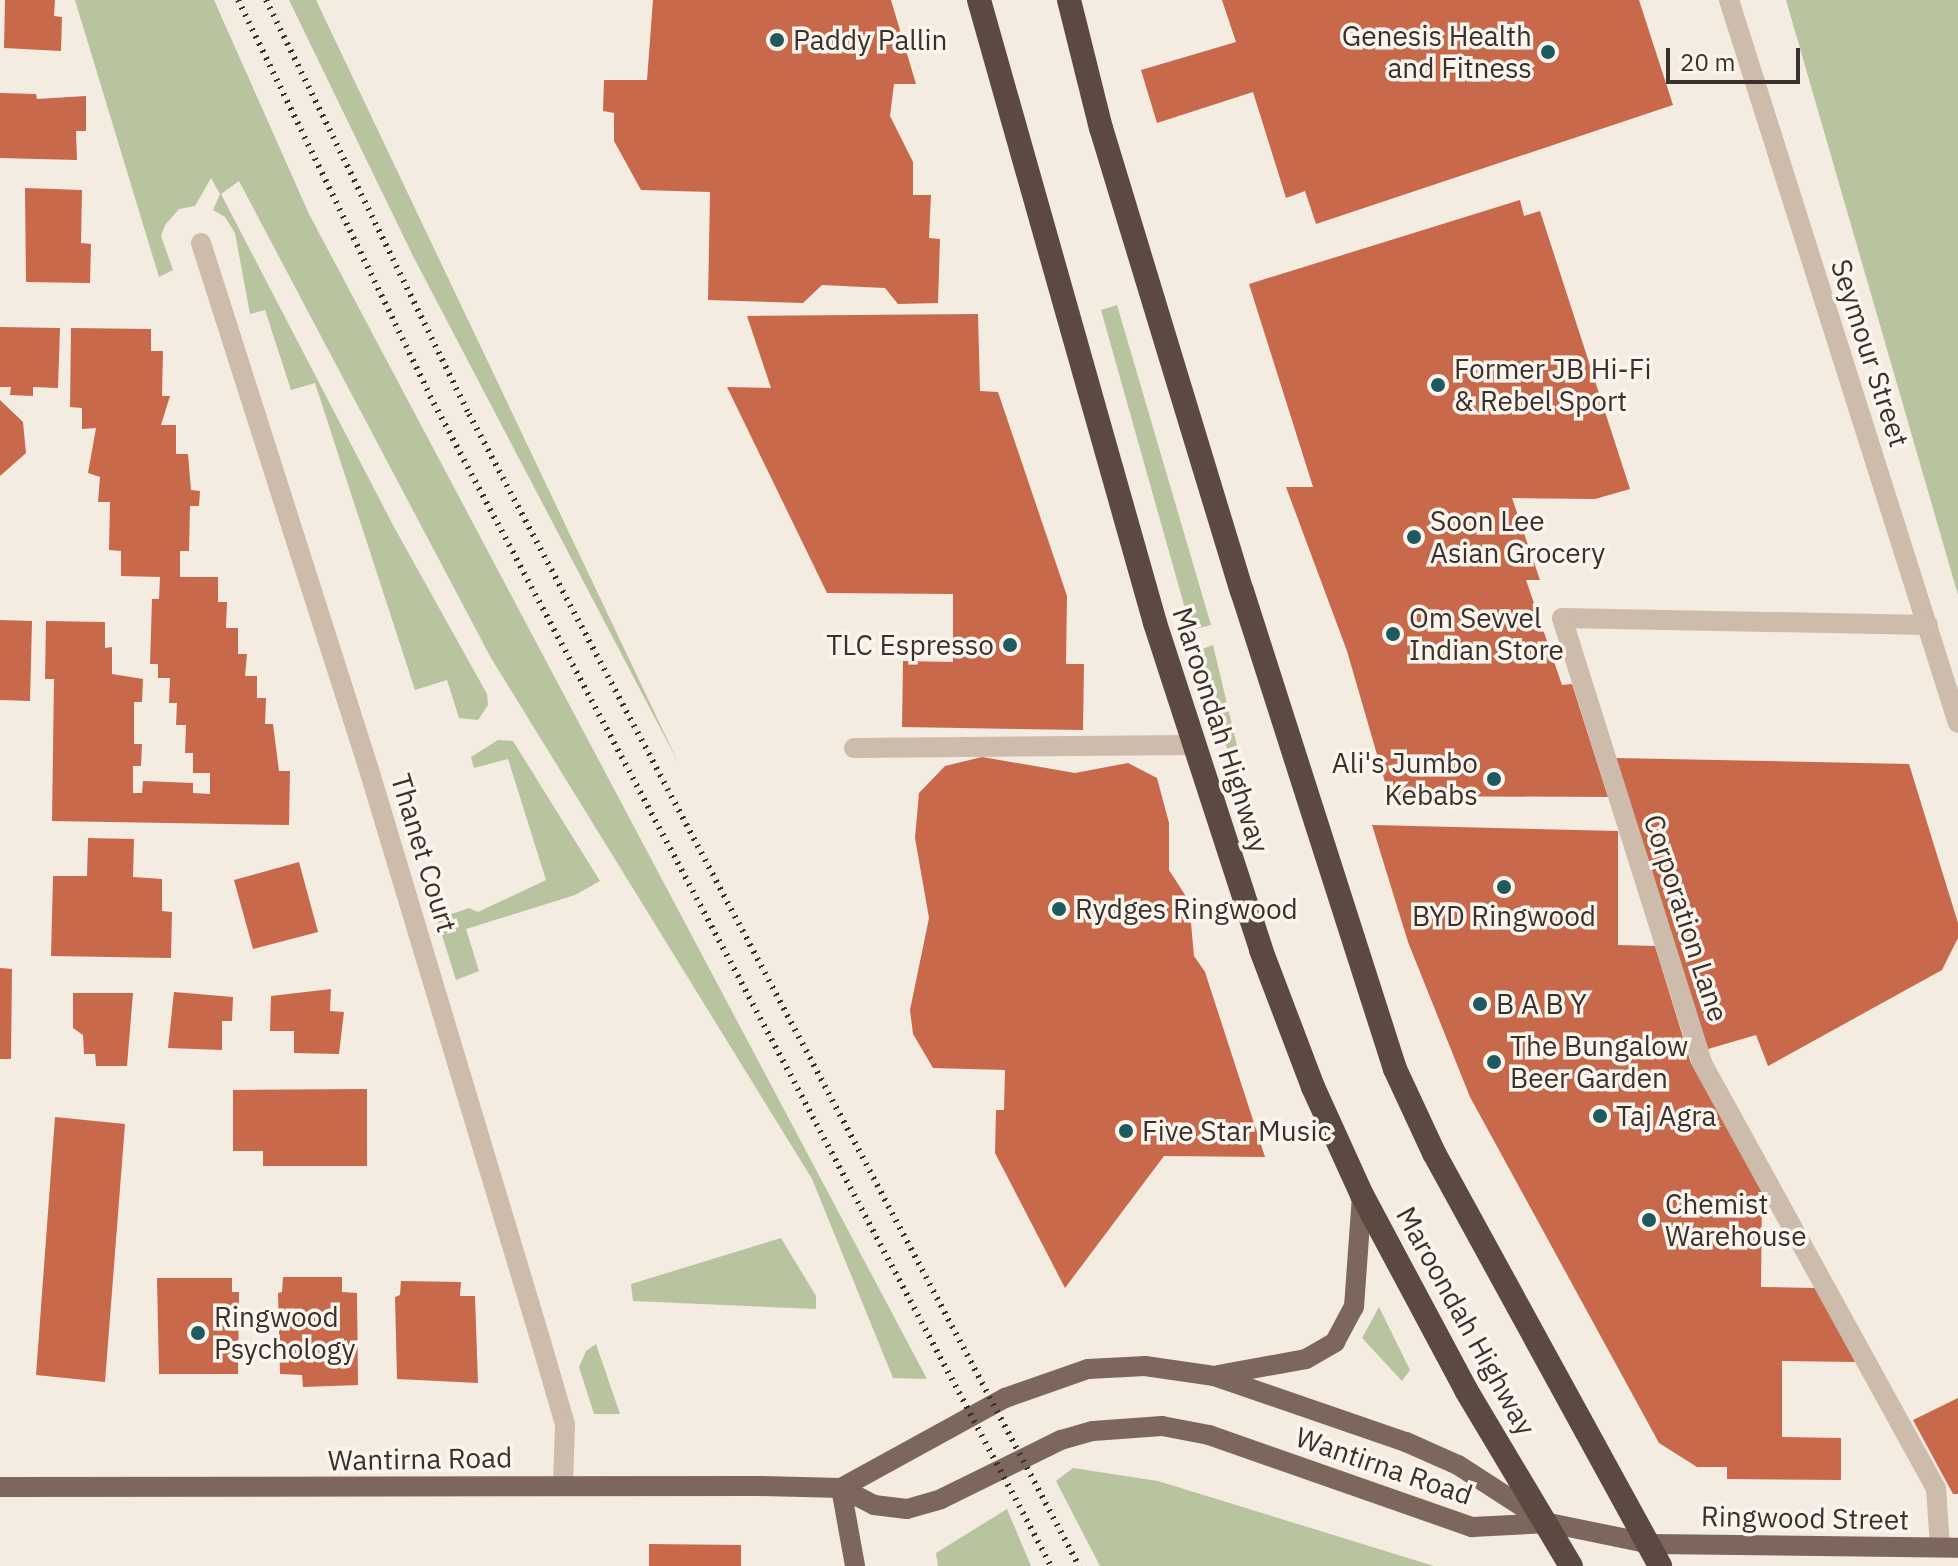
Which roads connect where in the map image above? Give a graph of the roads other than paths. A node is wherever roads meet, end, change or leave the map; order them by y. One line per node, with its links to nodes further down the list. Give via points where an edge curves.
1 (979, 0): 7 (highway, Maroondah Highway)
2 (1069, 0): 16 (highway, Maroondah Highway, via 1101,128 1237,576 1395,1069 1434,1153)
3 (1729, 0): 5 (street, Seymour Street)
4 (201, 243): 11 (street, Thanet Court, via 379,801 565,1424)
5 (1928, 625): 6 (street, Seymour Street); 15 (street, Corporation Lane, via 1562,618 1702,1063 1936,1488)
6 (1958, 723)
7 (1194, 745): 8 (street); 9 (highway, Maroondah Highway, via 1261,950 1313,1087)
8 (854, 748)
9 (1362, 1195): 10 (main road, via 1354,1307 1335,1342 1306,1359); 14 (highway, Maroondah Highway, via 1466,1390)
10 (1214, 1376): 13 (main road, Wantirna Road, via 1122,1365 1054,1378 1005,1398); 14 (main road, Wantirna Road, via 1434,1453)
11 (563, 1485): 12 (main road, Wantirna Road); 13 (main road, Wantirna Road)
12 (0, 1487)
13 (841, 1488): 14 (main road, Wantirna Road, via 874,1505 907,1509 941,1499 1061,1440 1093,1431 1162,1426 1209,1435 1472,1527); 17 (main road)
14 (1549, 1523): 16 (main road, Ringwood Street); 18 (highway, Maroondah Highway)
15 (1949, 1548): 16 (main road, Ringwood Street)
16 (1656, 1555)
17 (855, 1566)
18 (1571, 1566)

